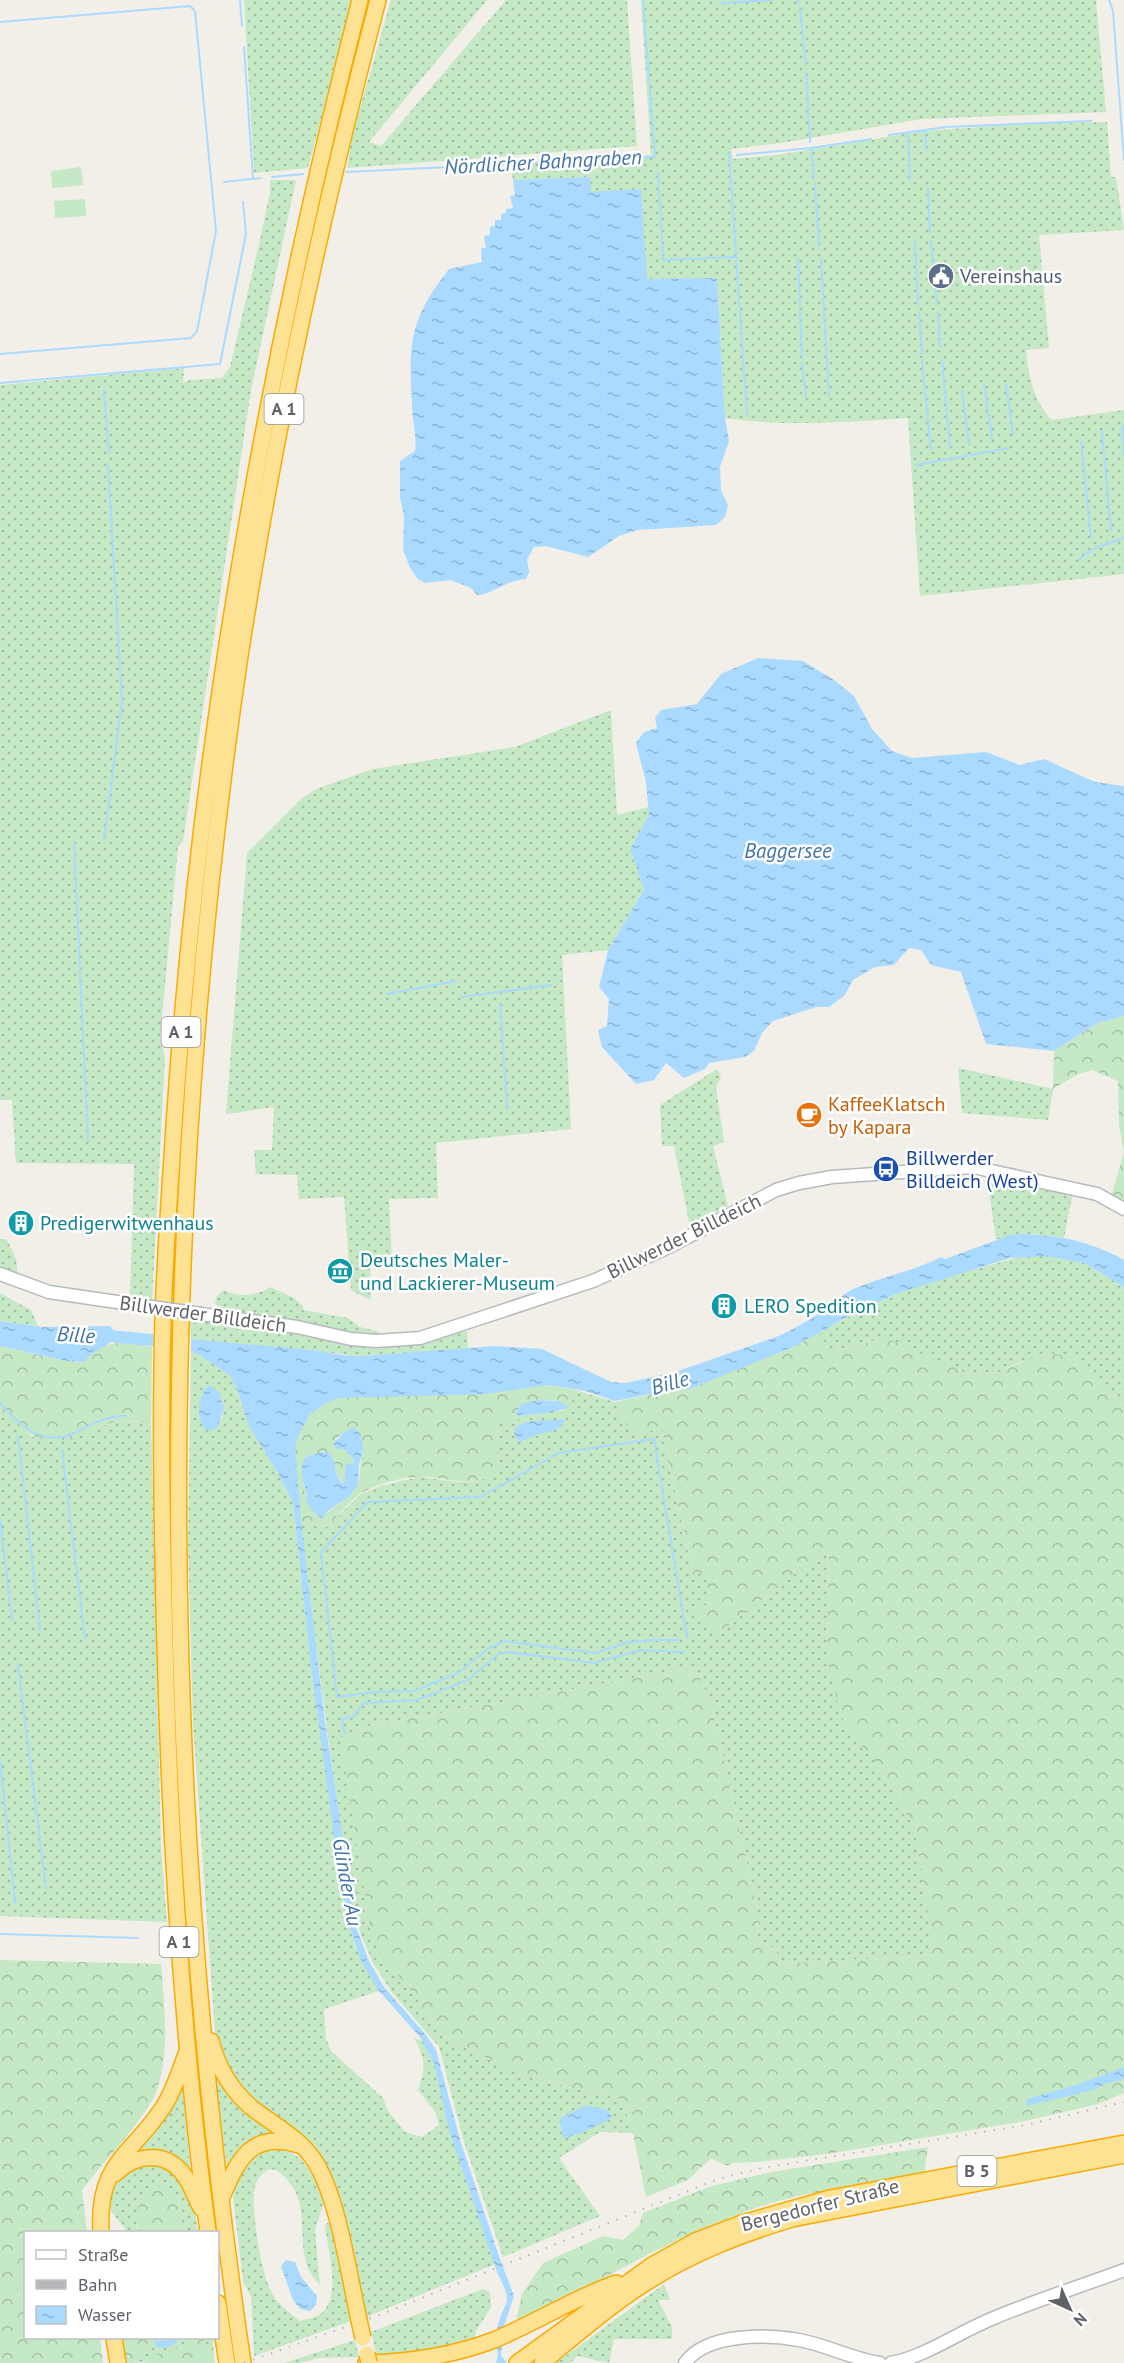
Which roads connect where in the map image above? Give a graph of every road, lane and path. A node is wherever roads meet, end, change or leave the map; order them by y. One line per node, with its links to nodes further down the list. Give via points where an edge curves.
1 (360, 0): 6 (highway, A 1, via 287,305 240,554 199,849 178,1069 163,1314 161,1483 171,1836)
2 (378, 0): 5 (highway, A 1, via 316,251 254,568 227,754 197,1031 186,1188 178,1506 183,1735)
3 (1124, 1209): 4 (street, Billwerder Billdeich, bridge, via 1097,1194 973,1167 832,1177 776,1190 669,1247 593,1281 420,1338 376,1341 49,1292)
4 (0, 1274)
5 (201, 2016): 8 (highway, via 215,2056 234,2090); 11 (highway, A 1)
6 (188, 2049): 10 (highway, via 164,2106 118,2159); 12 (highway, A 1)
7 (1124, 2143): 15 (highway, Bergedorfer Straße / B 5, via 763,2215 695,2241)
8 (303, 2146): 11 (highway, via 284,2140 254,2146 239,2160); 18 (highway, bridge, via 323,2176 334,2210)
9 (1124, 2155): 23 (highway, Bergedorfer Straße / B 5, via 792,2219 746,2233 694,2255 642,2285)
10 (107, 2184): 12 (highway, via 117,2172 144,2157 165,2160 186,2177); 13 (highway, via 101,2207)
11 (220, 2199): 19 (highway, A 1)
12 (207, 2227)
13 (101, 2231)
14 (1124, 2270): 26 (street, via 1028,2304 906,2360)
15 (633, 2277): 18 (highway, via 469,2348 416,2360); 22 (highway, Bergedorfer Straße / B 5)
16 (219, 2310): 21 (highway)
17 (114, 2339): 20 (highway)
18 (367, 2360)
19 (243, 2361)
20 (118, 2363)
21 (227, 2363)
22 (517, 2363)
23 (542, 2363)
24 (685, 2363): 25 (street, via 704,2346 761,2336 799,2340)
25 (880, 2363)
26 (891, 2363)

